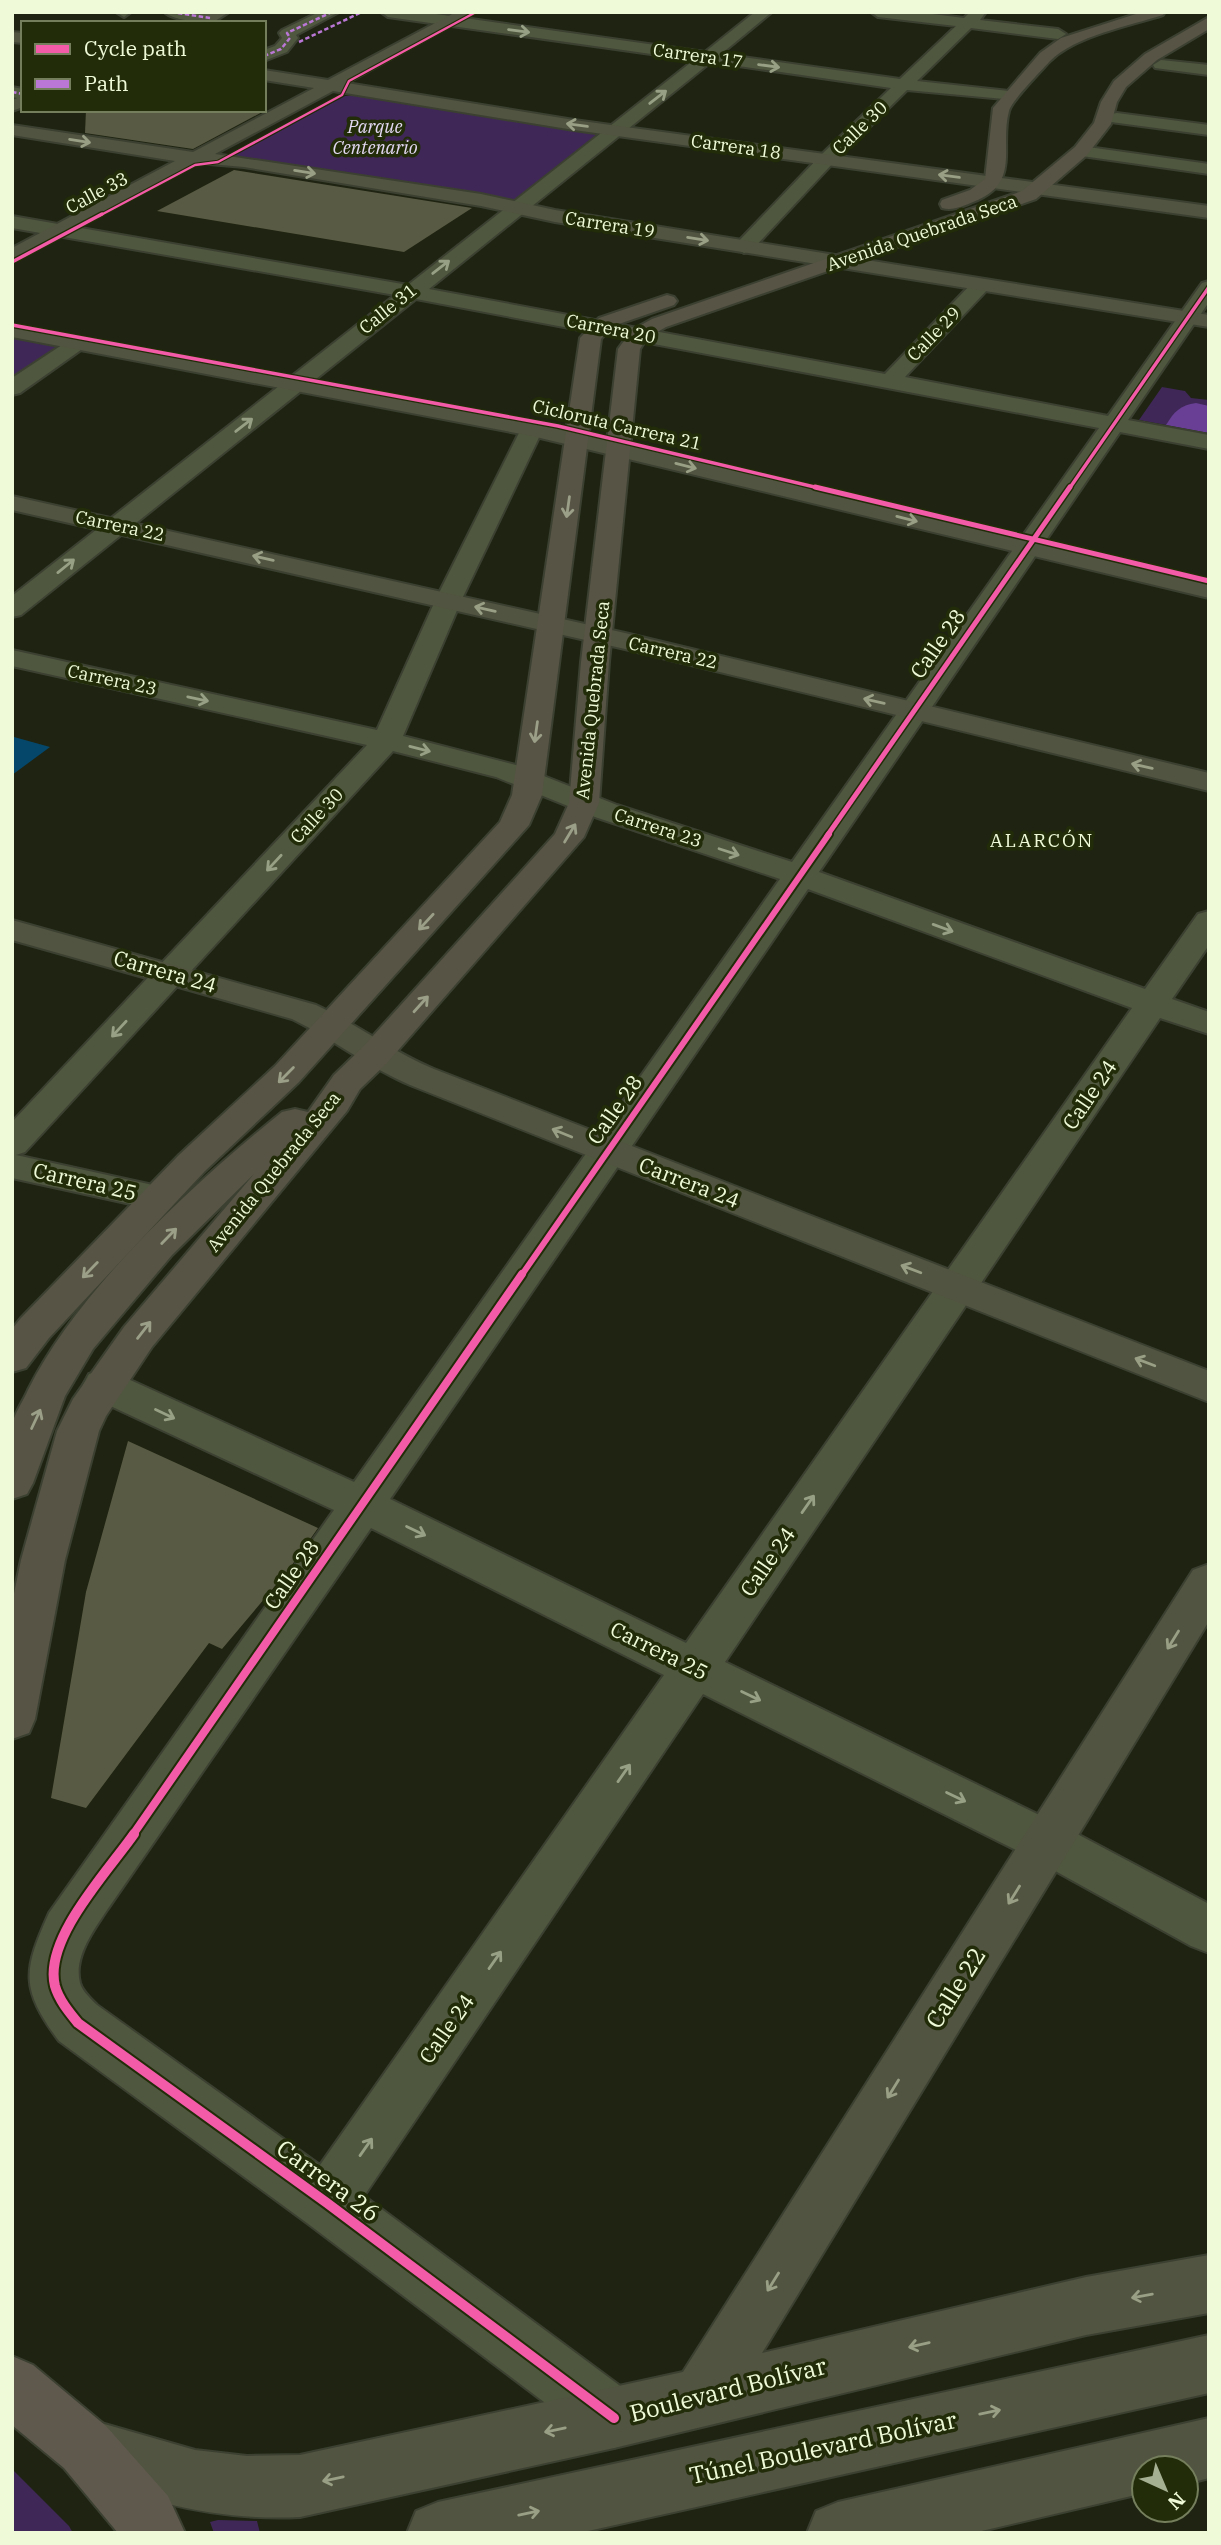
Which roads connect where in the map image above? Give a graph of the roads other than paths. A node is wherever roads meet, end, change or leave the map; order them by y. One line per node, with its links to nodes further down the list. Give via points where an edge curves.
1 (171, 12): 12 (street)
2 (332, 12): 19 (street, via 287,33 290,38 281,49)
3 (362, 12): 18 (street)
4 (387, 12): 14 (street, Carrera 17)
5 (468, 12): 14 (street, Calle 33)
6 (765, 12): 20 (street, Calle 31)
7 (878, 12): 13 (street)
8 (1115, 12): 17 (main road)
9 (1158, 12): 27 (main road, Avenida Quebrada Seca, via 1067,41)
10 (1203, 12): 11 (main road)
11 (1209, 13)
12 (210, 18)
13 (974, 18): 17 (street); 26 (street, Calle 30)
14 (452, 21): 20 (street, Carrera 17, one-way to 20); 25 (street, Calle 33)
15 (1209, 22): 32 (main road, Avenida Quebrada Seca, via 1120,84 1102,124)
16 (1209, 32): 22 (main road)
17 (1058, 34): 21 (main road)
18 (299, 42)
19 (266, 55)
20 (708, 57): 26 (street, Carrera 17, one-way to 26); 30 (street, Calle 31, one-way to 20)
21 (1021, 60)
22 (1161, 65): 23 (street); 28 (main road)
23 (1209, 71)
24 (266, 75): 25 (street, Carrera 18)
25 (332, 85): 30 (street, Carrera 18, one-way to 25); 33 (street, Calle 33)
26 (904, 85): 27 (street, Carrera 17); 34 (street, Calle 30)
27 (1005, 90): 36 (main road, Avenida Quebrada Seca)
28 (1117, 118): 31 (street); 32 (main road)
29 (12, 130): 33 (street, Carrera 19, one-way to 33)
30 (615, 131): 34 (street, Carrera 18); 38 (street, Calle 31)
31 (1209, 131)
32 (1081, 151): 35 (street); 37 (main road, Avenida Quebrada Seca)
33 (196, 158): 38 (street, Carrera 19, one-way to 38); 41 (street, Calle 33)
34 (827, 159): 36 (street, Carrera 18, one-way to 34); 42 (street, Calle 30)
35 (1209, 169)
36 (993, 182): 37 (street, Carrera 18); 44 (main road, Avenida Quebrada Seca, via 966,198)
37 (1040, 188): 39 (street, Carrera 18); 45 (main road, Avenida Quebrada Seca, via 1019,200)
38 (517, 208): 42 (street, Carrera 19, one-way to 42); 48 (street, Calle 31, one-way to 38)
39 (1209, 212)
40 (12, 222): 41 (street, Carrera 20)
41 (61, 230): 43 (street, Calle 33); 48 (street, Carrera 20)
42 (744, 247): 44 (street, Carrera 19)
43 (12, 256)
44 (798, 256): 45 (street, Carrera 19); 50 (main road, Avenida Quebrada Seca)
45 (838, 262): 46 (street, Carrera 19); 52 (main road, Avenida Quebrada Seca, via 659,323)
46 (981, 285): 49 (street, Carrera 19); 54 (street, Calle 29)
47 (1209, 287): 49 (street, Calle 28)
48 (411, 291): 50 (street, Carrera 20); 55 (street, Calle 31)
49 (1198, 319): 57 (street, Calle 28)
50 (599, 327): 52 (street, Carrera 20); 59 (main road, via 590,338)
51 (12, 331): 53 (street)
52 (639, 334): 54 (street, Carrera 20); 61 (main road, Avenida Quebrada Seca, via 629,349)
53 (78, 343): 55 (street); 56 (street)
54 (888, 383): 57 (street, Carrera 20)
55 (296, 384): 58 (street); 63 (street, Calle 31, one-way to 55)
56 (12, 388)
57 (1112, 425): 60 (street, Carrera 20); 64 (street, Calle 28)
58 (532, 429): 59 (street); 66 (street, Calle 30)
59 (578, 439): 61 (street); 68 (main road, one-way to 68)
60 (1209, 442)
61 (620, 449): 64 (street, one-way to 64); 69 (main road, Avenida Quebrada Seca)
62 (12, 503): 63 (street, Carrera 22)
63 (117, 525): 66 (street, Carrera 22, one-way to 63); 67 (street, Calle 31, one-way to 63)
64 (1026, 548): 65 (street); 71 (street, Calle 28)
65 (1209, 590)
66 (447, 601): 68 (street, Carrera 22, one-way to 66); 72 (street, Calle 30)
67 (12, 609)
68 (551, 625): 69 (street, Carrera 22); 73 (main road, one-way to 73)
69 (598, 635): 71 (street, Carrera 22, one-way to 69); 75 (main road, Avenida Quebrada Seca)
70 (12, 658): 72 (street, Carrera 23, one-way to 72)
71 (913, 710): 74 (street, Carrera 22, one-way to 71); 76 (street, Calle 28)
72 (387, 741): 73 (street, Carrera 23, one-way to 73); 79 (street, Calle 30, one-way to 79)
73 (528, 780): 75 (street, Carrera 23); 82 (main road, one-way to 82, via 523,810 514,825)
74 (1209, 782)
75 (584, 803): 76 (street, Carrera 23, one-way to 76); 83 (main road, Avenida Quebrada Seca, one-way to 75, via 569,837)
76 (799, 875): 80 (street, Carrera 23, one-way to 80); 86 (street, Calle 28)
77 (1209, 921): 80 (street, Calle 24)
78 (12, 930): 79 (street, Carrera 24)
79 (171, 974): 82 (street, Carrera 24, via 304,1012); 85 (street, Calle 30, one-way to 85)
80 (1152, 1005): 81 (street, Carrera 23); 89 (street, Calle 24)
81 (1209, 1024)
82 (332, 1025): 83 (street, Carrera 24); 88 (main road, one-way to 88)
83 (376, 1055): 84 (main road, Avenida Quebrada Seca); 86 (street, Carrera 24, one-way to 83)
84 (346, 1083): 91 (main road, Avenida Quebrada Seca, one-way to 84, via 162,1307 335,1103); 93 (main road, one-way to 84, via 26,1439 60,1367 98,1315 198,1206 288,1125)
85 (12, 1144)
86 (608, 1151): 89 (street, Carrera 24, one-way to 86); 94 (street, Calle 28)
87 (12, 1166): 88 (street, Carrera 25)
88 (158, 1198): 90 (main road, one-way to 90)
89 (957, 1288): 92 (street, Carrera 24, one-way to 89); 96 (street, Calle 24, one-way to 89)
90 (13, 1356)
91 (103, 1385): 94 (street, Carrera 25, one-way to 94); 97 (main road, Avenida Quebrada Seca, via 74,1443 43,1560)
92 (1209, 1387)
93 (12, 1483)
94 (362, 1504): 96 (street, Carrera 25, one-way to 96); 100 (street, Calle 28, via 69,1927)
95 (1209, 1582): 98 (street, Calle 22, one-way to 98)
96 (695, 1669): 98 (street, Carrera 25, one-way to 98); 101 (street, Calle 24, one-way to 96)
97 (12, 1719)
98 (1047, 1842): 99 (street, Carrera 25); 105 (street, Calle 22, one-way to 105)
99 (1209, 1930)
100 (55, 1955): 101 (street, Carrera 26, via 54,1983 78,2023)
101 (327, 2203): 106 (street, Carrera 26)
102 (1209, 2284): 105 (street, Boulevard Bolívar, one-way to 105, via 1086,2306)
103 (1209, 2364): 110 (street, Túnel Boulevard Bolívar, one-way to 103)
104 (14, 2384): 107 (highway)
105 (703, 2395): 106 (street, Boulevard Bolívar)
106 (614, 2417): 107 (street, Boulevard Bolívar, one-way to 107, via 267,2490 211,2485 148,2470)
107 (85, 2447): 109 (highway)
108 (1209, 2448): 111 (street)
109 (154, 2533)
110 (438, 2533)
111 (839, 2533)

